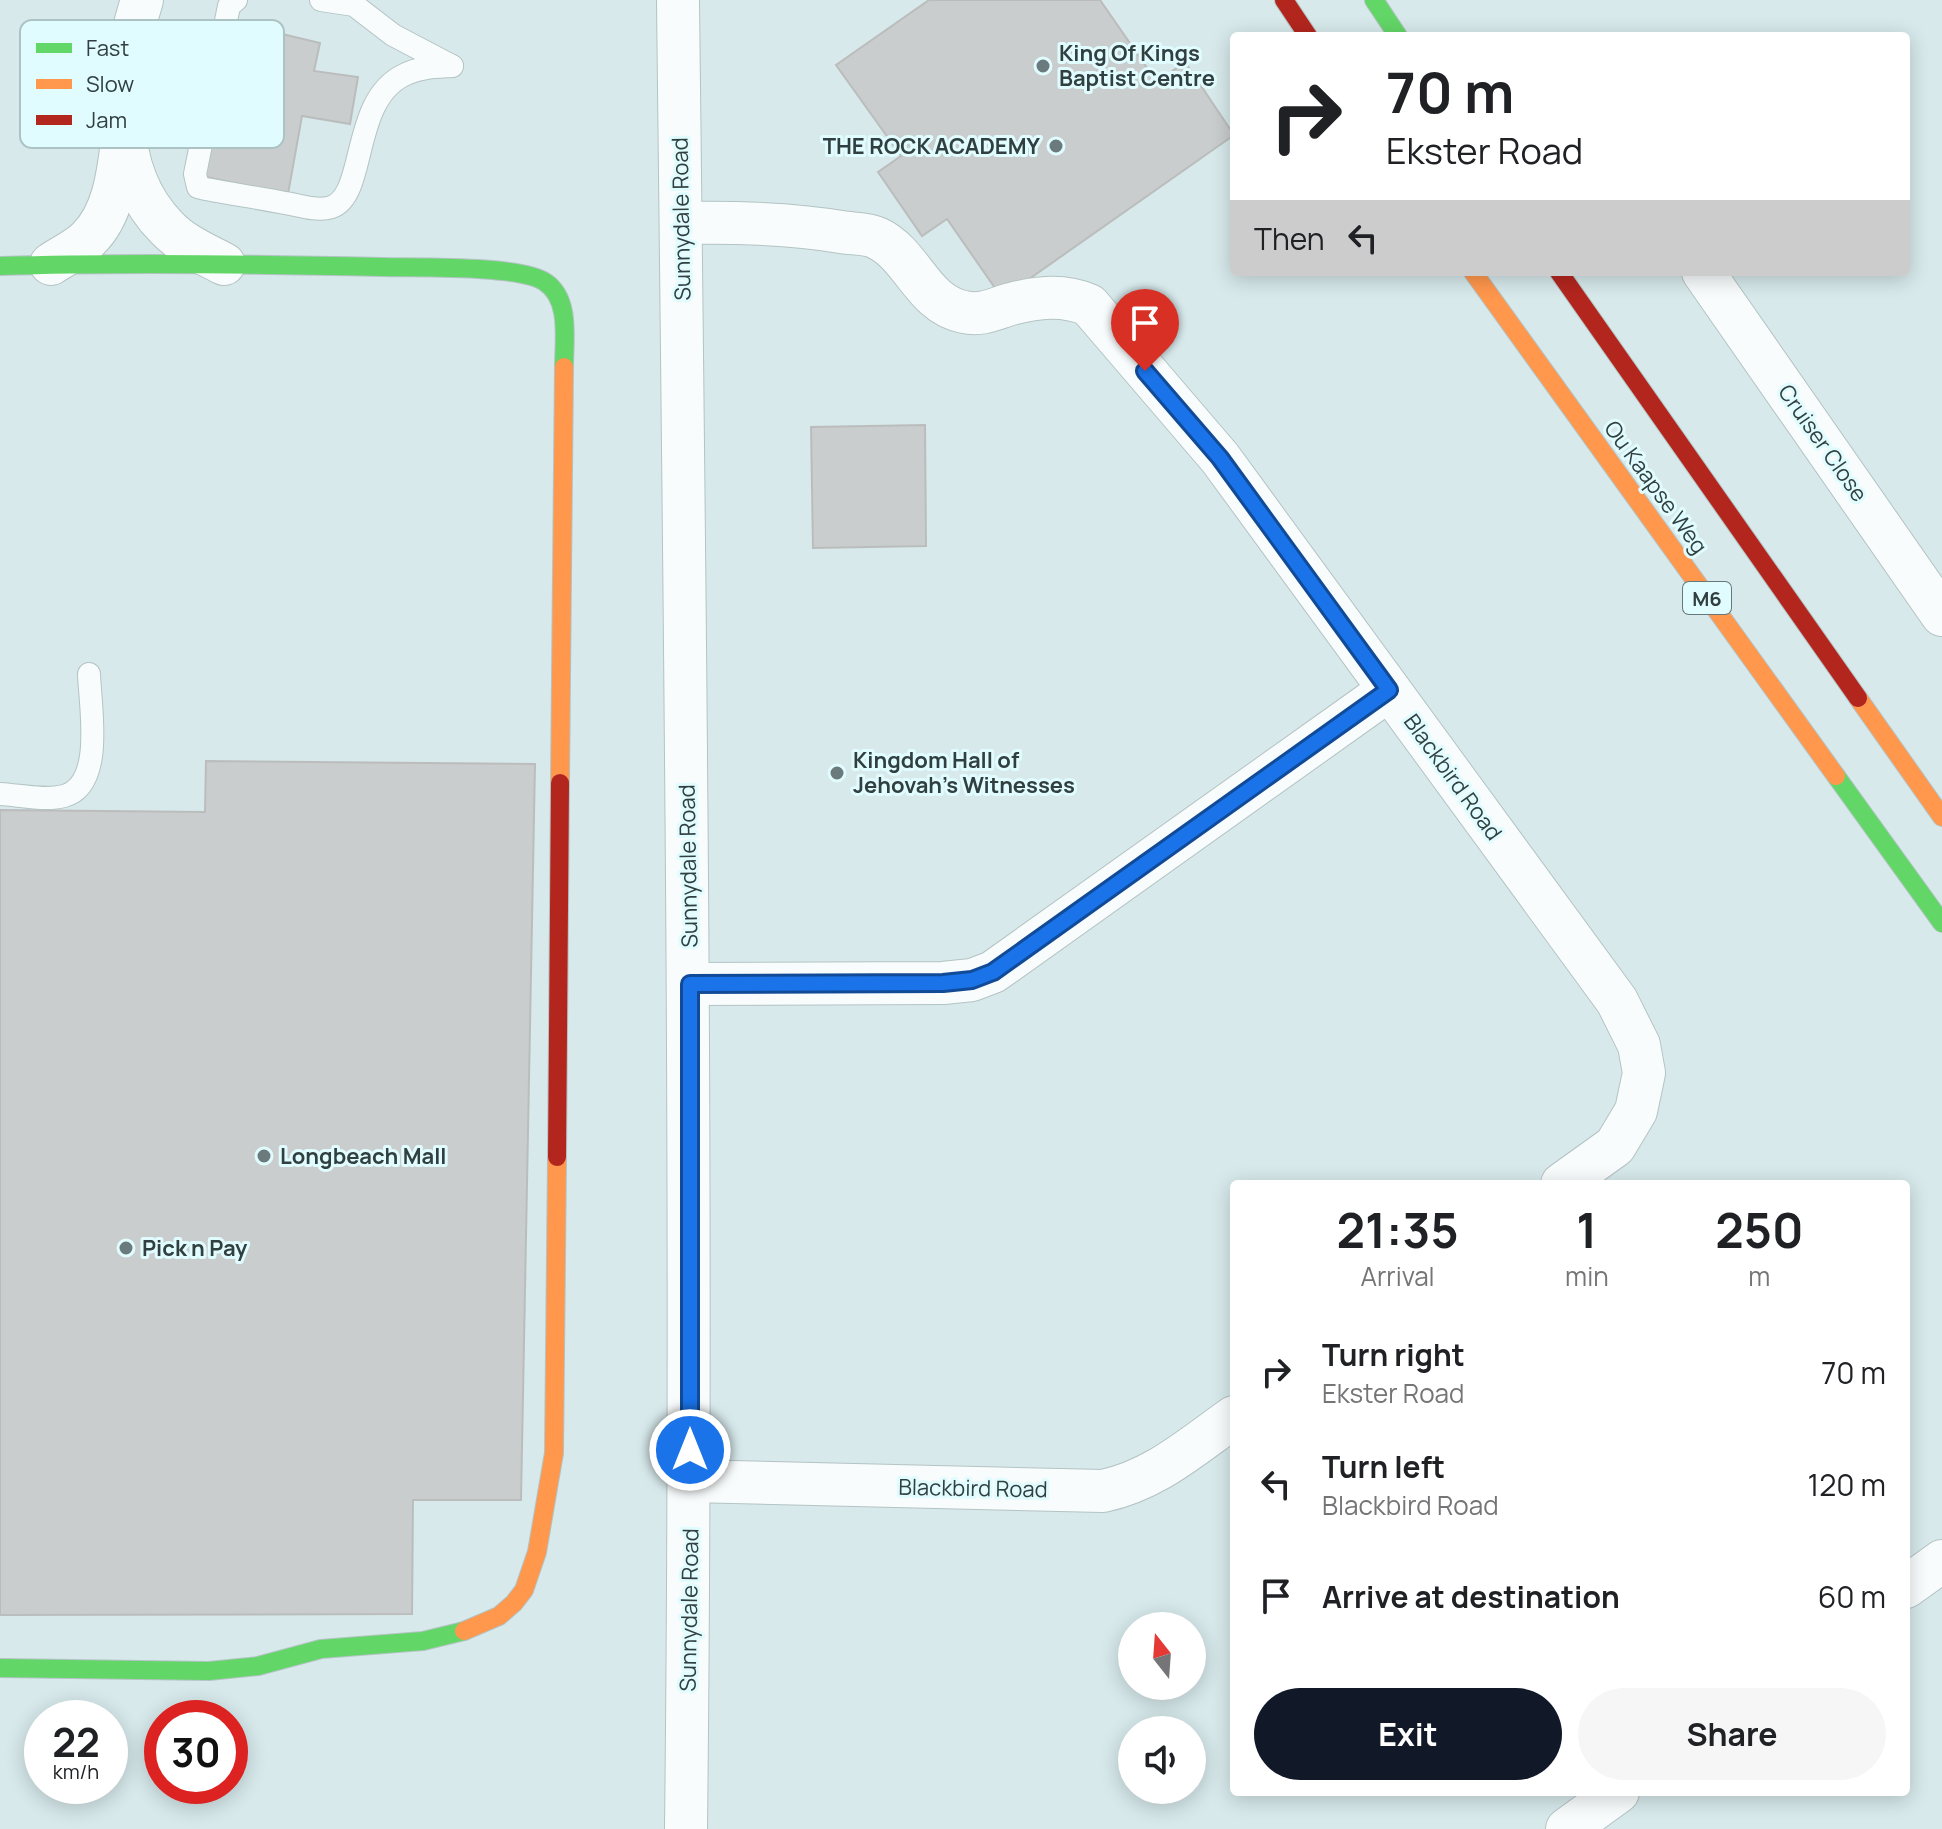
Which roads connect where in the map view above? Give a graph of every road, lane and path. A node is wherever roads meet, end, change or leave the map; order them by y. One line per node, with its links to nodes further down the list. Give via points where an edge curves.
1 (142, 0): 7 (street)
2 (236, 0): 8 (lane)
3 (321, 0): 13 (lane, via 354,5 393,35 452,66 401,76 377,97 351,185 336,206 317,209 198,187)
4 (678, 0): 14 (street, Sunnydale Road)
5 (1284, 0): 9 (street)
6 (1374, 0): 10 (street)
7 (136, 20)
8 (226, 20)
9 (1305, 32)
10 (1395, 32)
11 (121, 148): 15 (street, via 113,194 101,223)
12 (126, 148): 16 (street, via 144,200 168,230)
13 (200, 148)
14 (682, 223): 23 (street, Blackbird Road, via 750,222 876,237 939,301 963,312 988,313 1069,296 1089,305 1220,458); 27 (street, Sunnydale Road)
15 (51, 264): 16 (street); 17 (street)
16 (224, 264): 33 (street, via 523,273 545,282 562,304 554,1453 546,1505 524,1590 499,1616 457,1634 321,1649 258,1666 209,1671)
17 (0, 266)
18 (1476, 276): 26 (street, Ou Kaapse Weg / M6)
19 (1562, 276): 25 (street, Ou Kaapse Weg)
20 (1706, 276): 21 (street, Cruiser Close)
21 (1942, 615)
22 (89, 674): 24 (lane, via 92,746 82,784 61,797)
23 (1389, 690): 27 (street, via 993,972 943,983); 28 (street, Blackbird Road, via 1617,1001 1639,1045 1644,1073 1636,1111 1615,1146)
24 (0, 794)
25 (1942, 817)
26 (1942, 923)
27 (690, 984): 30 (street, Sunnydale Road)
28 (1568, 1180)
29 (1230, 1420): 30 (street, Blackbird Road, via 1153,1474 1103,1491)
30 (690, 1481): 35 (street, Sunnydale Road)
31 (1942, 1561): 32 (street)
32 (1910, 1584)
33 (0, 1668)
34 (1612, 1796): 36 (street)
35 (686, 1829)
36 (1567, 1829)

